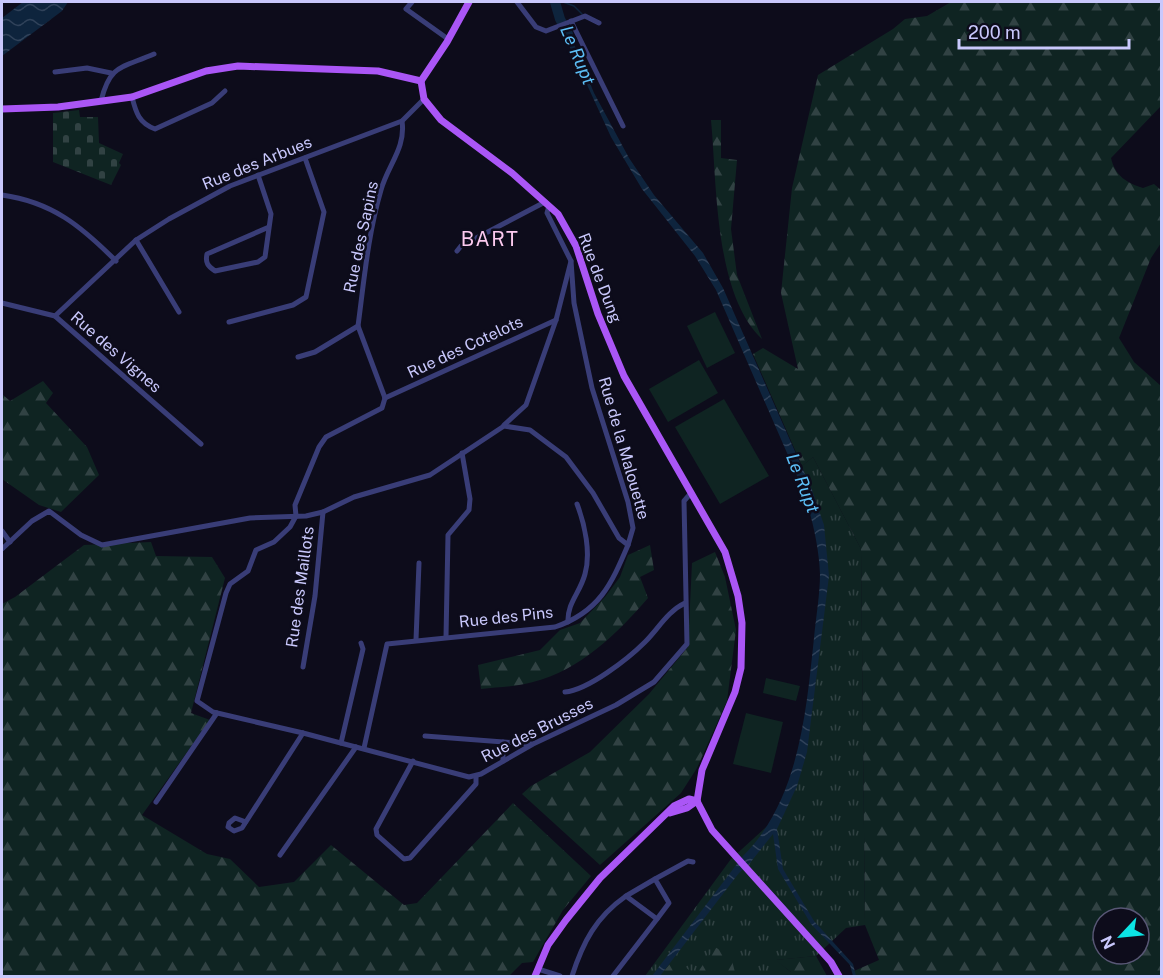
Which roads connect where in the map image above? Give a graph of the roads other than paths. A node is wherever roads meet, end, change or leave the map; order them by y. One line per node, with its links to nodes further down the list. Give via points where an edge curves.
1 (412, 2): 6 (street, via 406,9)
2 (469, 2): 6 (main road)
3 (517, 2): 4 (street, via 536,27 549,32)
4 (569, 22): 5 (street, via 585,16); 17 (street)
5 (599, 23)
6 (448, 39): 10 (main road)
7 (154, 54): 9 (street)
8 (56, 72): 9 (street, via 87,68)
9 (111, 73): 14 (street)
10 (421, 81): 12 (main road, via 378,71 238,66 206,71); 13 (main road)
11 (225, 92): 12 (street, via 155,129 145,126)
12 (132, 97): 14 (main road)
13 (424, 99): 16 (street, Rue des Arbues); 21 (main road, Rue de Dung, via 441,120)
14 (101, 101): 15 (main road)
15 (2, 109)
16 (402, 121): 18 (street, Rue des Arbues); 32 (street, Rue des Sapins, via 400,150 381,189)
17 (623, 126)
18 (305, 158): 19 (street, Rue des Arbues); 31 (street, via 324,212 306,297 293,305)
19 (258, 175): 22 (street, via 271,214); 23 (street, Rue des Arbues, via 224,189)
20 (2, 195): 25 (street, via 46,205 85,230)
21 (547, 204): 24 (street); 26 (street, Rue de la Malouette, via 547,213); 38 (main road, Rue de Dung, via 558,214 576,246 624,376)
22 (269, 227): 22 (street, via 207,254 209,267 215,271 258,262 264,257)
23 (136, 240): 25 (street, Rue des Arbues); 28 (street)
24 (457, 251)
25 (116, 261): 29 (street, Rue des Arbues)
26 (571, 261): 30 (street); 44 (street, Rue de la Malouette, via 574,303 591,388 628,502 633,528)
27 (2, 303): 29 (street, Rue des Vignes)
28 (179, 312)
29 (56, 316): 36 (street, Rue des Vignes)
30 (556, 320): 34 (street, Rue des Cotelots); 35 (street, via 526,405)
31 (229, 322)
32 (358, 326): 33 (street, via 315,352); 34 (street)
33 (298, 357)
34 (385, 398): 41 (street, Rue des Cotelots, via 382,408 326,437 295,505)
35 (504, 426): 37 (street); 44 (street, Rue de la Malouette, via 530,430 566,457 619,538)
36 (201, 444)
37 (462, 453): 40 (street, via 430,475 354,496); 49 (street, via 470,499 469,510 448,535)
38 (691, 493): 47 (street, Rue des Brusses, via 684,501); 65 (main road, Rue de Dung, via 710,523 732,573 743,644 735,692 702,770)
39 (578, 504): 48 (street, via 584,522 585,574 567,609)
40 (323, 512): 41 (street); 52 (street, Rue des Maillots)
41 (296, 516): 43 (street, via 250,519 102,545 81,535 55,513 42,514); 54 (street, Rue des Brusses, via 274,542 256,549 248,571 230,584 197,701)
42 (2, 531): 43 (street)
43 (10, 542): 45 (street)
44 (628, 544): 48 (street, Rue des Pins, via 611,585 580,616)
45 (2, 549)
46 (418, 562): 50 (street)
47 (685, 603): 53 (street, via 644,644 591,682 576,691); 59 (street, Rue des Brusses, via 687,644 654,682 616,705)
48 (568, 622): 49 (street, Rue des Pins, via 555,627)
49 (446, 637): 50 (street, Rue des Pins)
50 (417, 640): 61 (street, Rue des Pins, via 387,644)
51 (361, 643): 58 (street, via 363,649)
52 (303, 667)
53 (565, 692)
54 (217, 713): 55 (street, Rue des Brusses); 66 (street)
55 (303, 733): 58 (street, Rue des Brusses); 67 (street)
56 (425, 736): 57 (street)
57 (503, 742): 59 (street); 63 (street)
58 (341, 743): 60 (street, Rue des Brusses)
59 (533, 744): 63 (street, Rue des Brusses)
60 (356, 747): 61 (street, Rue des Brusses); 68 (street)
61 (364, 748): 62 (street, Rue des Brusses)
62 (412, 761): 64 (street, Rue des Brusses); 64 (street, via 376,829 377,835 404,859 410,858 476,784)
63 (503, 761): 64 (street, Rue des Brusses)
64 (476, 776)
65 (697, 801): 73 (main road, via 665,817 600,878 554,936); 77 (main road, via 704,820 831,962)
66 (156, 802)
67 (246, 822)
68 (280, 855)
69 (693, 862): 70 (street)
70 (655, 879): 71 (street); 72 (street, via 669,903)
71 (626, 896): 72 (street); 75 (street, via 609,908 591,930)
72 (657, 919): 76 (street)
73 (537, 973): 74 (street)
74 (560, 976)
75 (572, 976)
76 (613, 976)
77 (839, 976)

